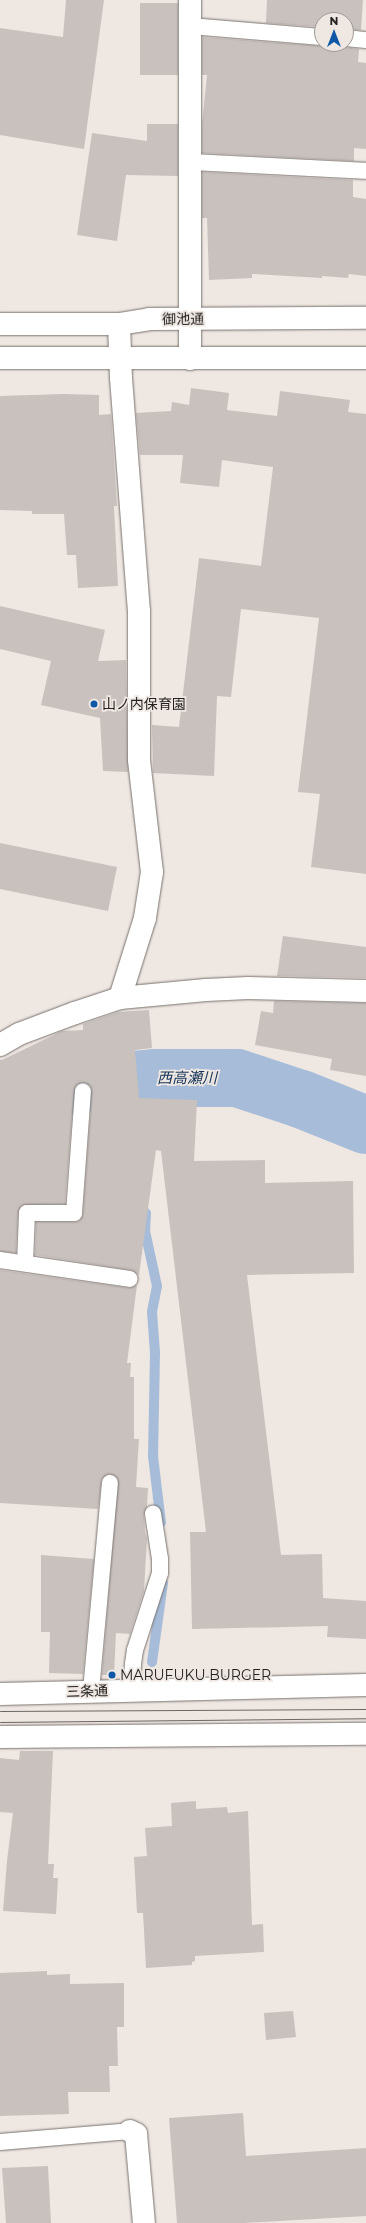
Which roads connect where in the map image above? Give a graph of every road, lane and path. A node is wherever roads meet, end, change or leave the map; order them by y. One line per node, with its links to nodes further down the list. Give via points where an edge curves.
1 (190, 0): 2 (street)
2 (190, 26): 3 (lane); 6 (street)
3 (314, 36)
4 (354, 39): 5 (lane)
5 (366, 40)
6 (190, 162): 7 (lane); 9 (street)
7 (366, 171)
8 (366, 318): 9 (street, 御池通)
9 (190, 319): 11 (street, 御池通, via 149,319); 15 (street)
10 (0, 324): 11 (street, 御池通)
11 (119, 324): 14 (street)
12 (0, 358): 14 (street)
13 (366, 358): 15 (street)
14 (120, 359): 15 (street); 17 (street, via 139,611 139,760 152,872 145,918)
15 (190, 359)
16 (366, 990): 17 (street, via 248,988)
17 (120, 998): 18 (street, via 19,1034)
18 (0, 1045)
19 (83, 1091): 21 (lane, via 74,1213 27,1213)
20 (0, 1260): 21 (lane)
21 (24, 1263): 22 (lane)
22 (130, 1279)
23 (110, 1483): 27 (lane)
24 (153, 1514): 26 (lane, via 160,1573 135,1650)
25 (366, 1685): 26 (street, 三条通)
26 (132, 1690): 27 (street, 三条通)
27 (91, 1691): 28 (street, 三条通)
28 (0, 1694)
29 (366, 1734): 30 (street)
30 (0, 1737)
31 (130, 2131): 32 (lane); 33 (street, via 136,2134)
32 (0, 2142)
33 (144, 2223)

